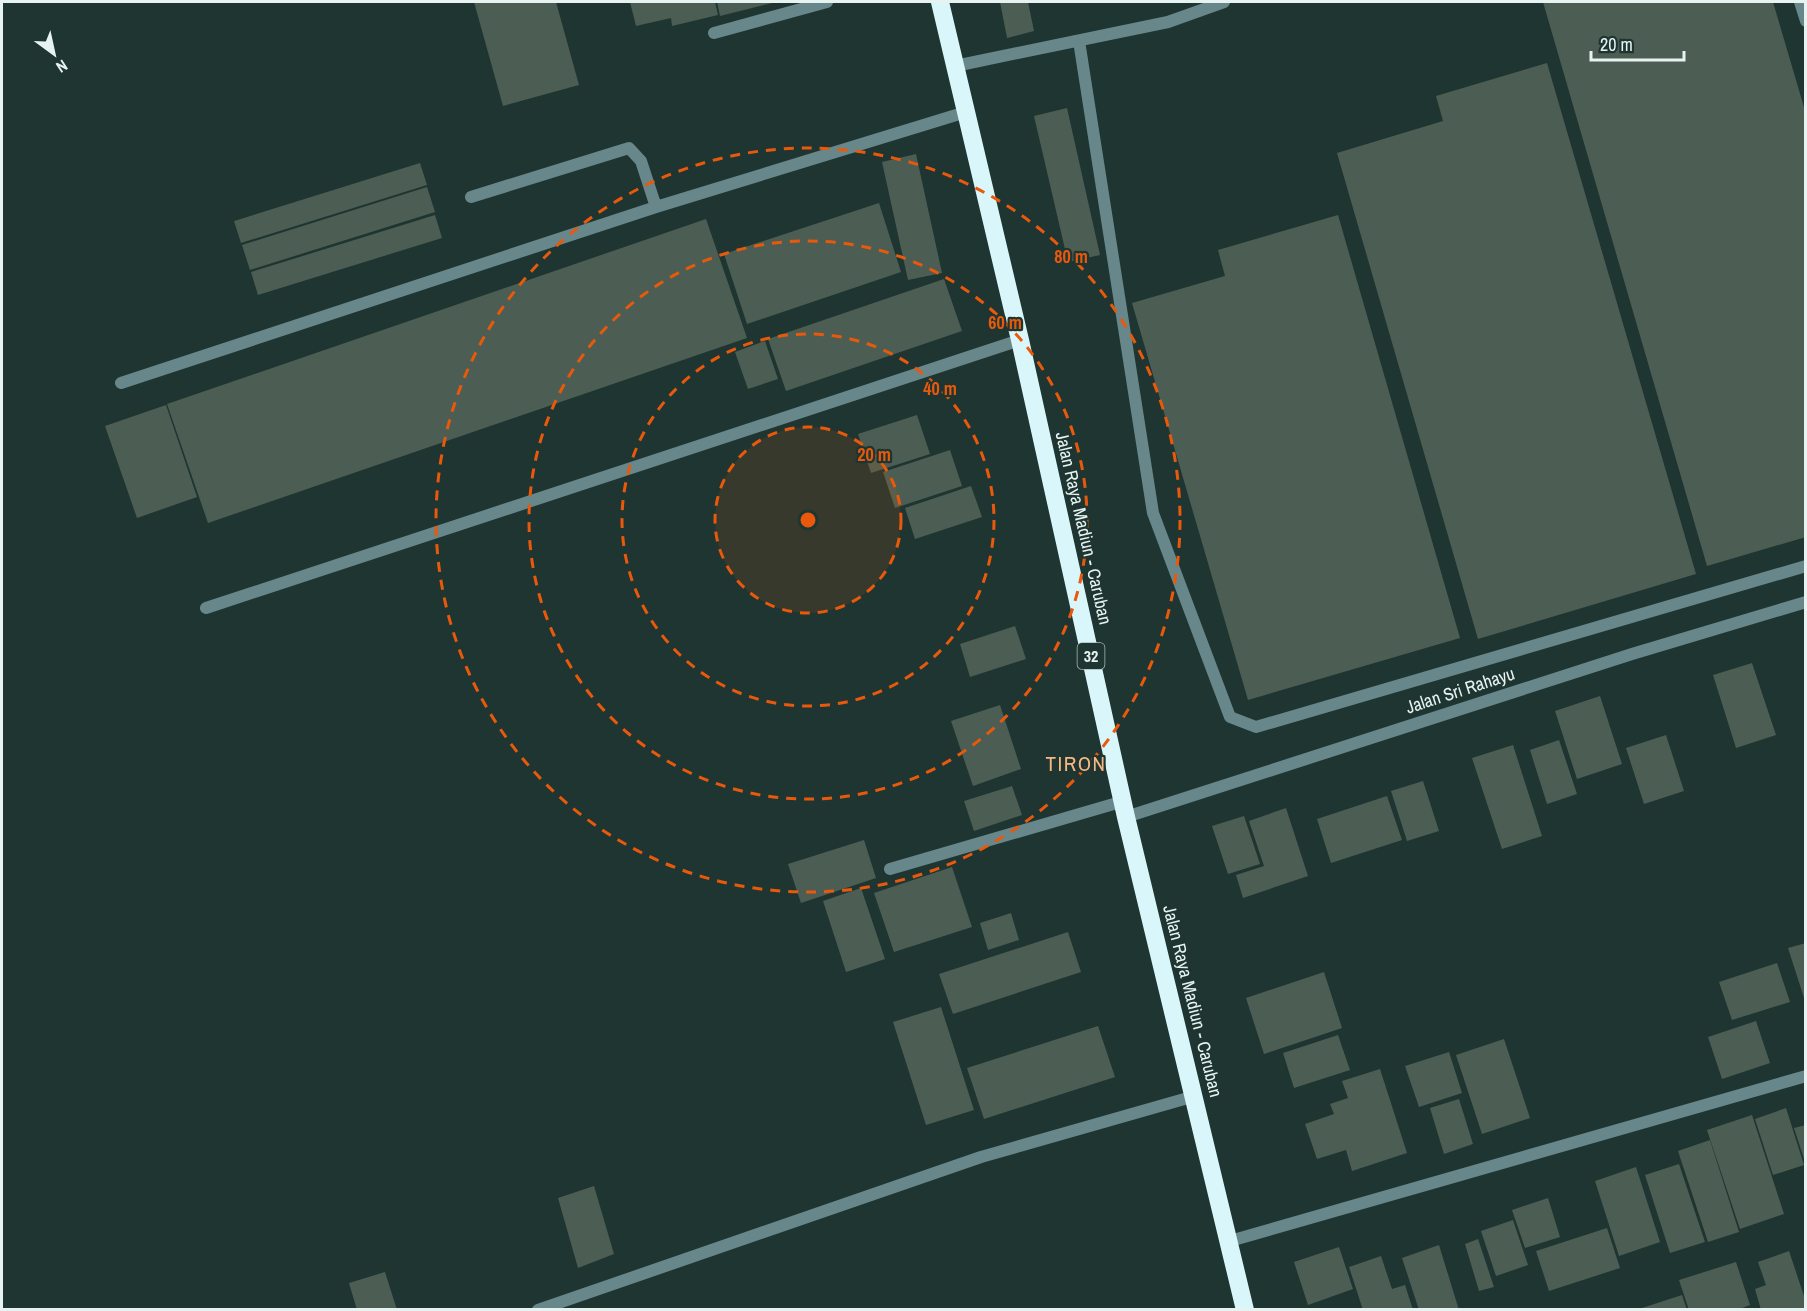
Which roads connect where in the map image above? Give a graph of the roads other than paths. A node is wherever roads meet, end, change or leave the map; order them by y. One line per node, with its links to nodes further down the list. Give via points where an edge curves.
1 (827, 2): 6 (street)
2 (940, 2): 8 (highway, Jalan Raya Madiun - Caruban / 32)
3 (1224, 2): 7 (street, via 1168,22)
4 (1800, 2): 5 (street)
5 (1806, 21)
6 (714, 33)
7 (1078, 40): 8 (street); 14 (street, via 1153,513 1230,717 1256,727)
8 (955, 66): 9 (highway, Jalan Raya Madiun - Caruban / 32)
9 (966, 112): 11 (street); 12 (highway, Jalan Raya Madiun - Caruban / 32)
10 (471, 197): 11 (street, via 629,148 641,160)
11 (656, 207): 13 (street)
12 (1020, 340): 16 (street); 17 (highway, Jalan Raya Madiun - Caruban / 32)
13 (121, 383)
14 (1806, 566)
15 (1806, 602): 17 (street, Jalan Sri Rahayu)
16 (206, 608)
17 (1125, 809): 18 (street, Jalan Sri Rahayu); 20 (highway, Jalan Raya Madiun - Caruban / 32)
18 (890, 869)
19 (1806, 1076): 21 (street)
20 (1195, 1096): 21 (highway, Jalan Raya Madiun - Caruban / 32); 22 (street, via 981,1156)
21 (1230, 1241): 23 (highway, Jalan Raya Madiun - Caruban / 32)
22 (538, 1310)
23 (1245, 1310)

